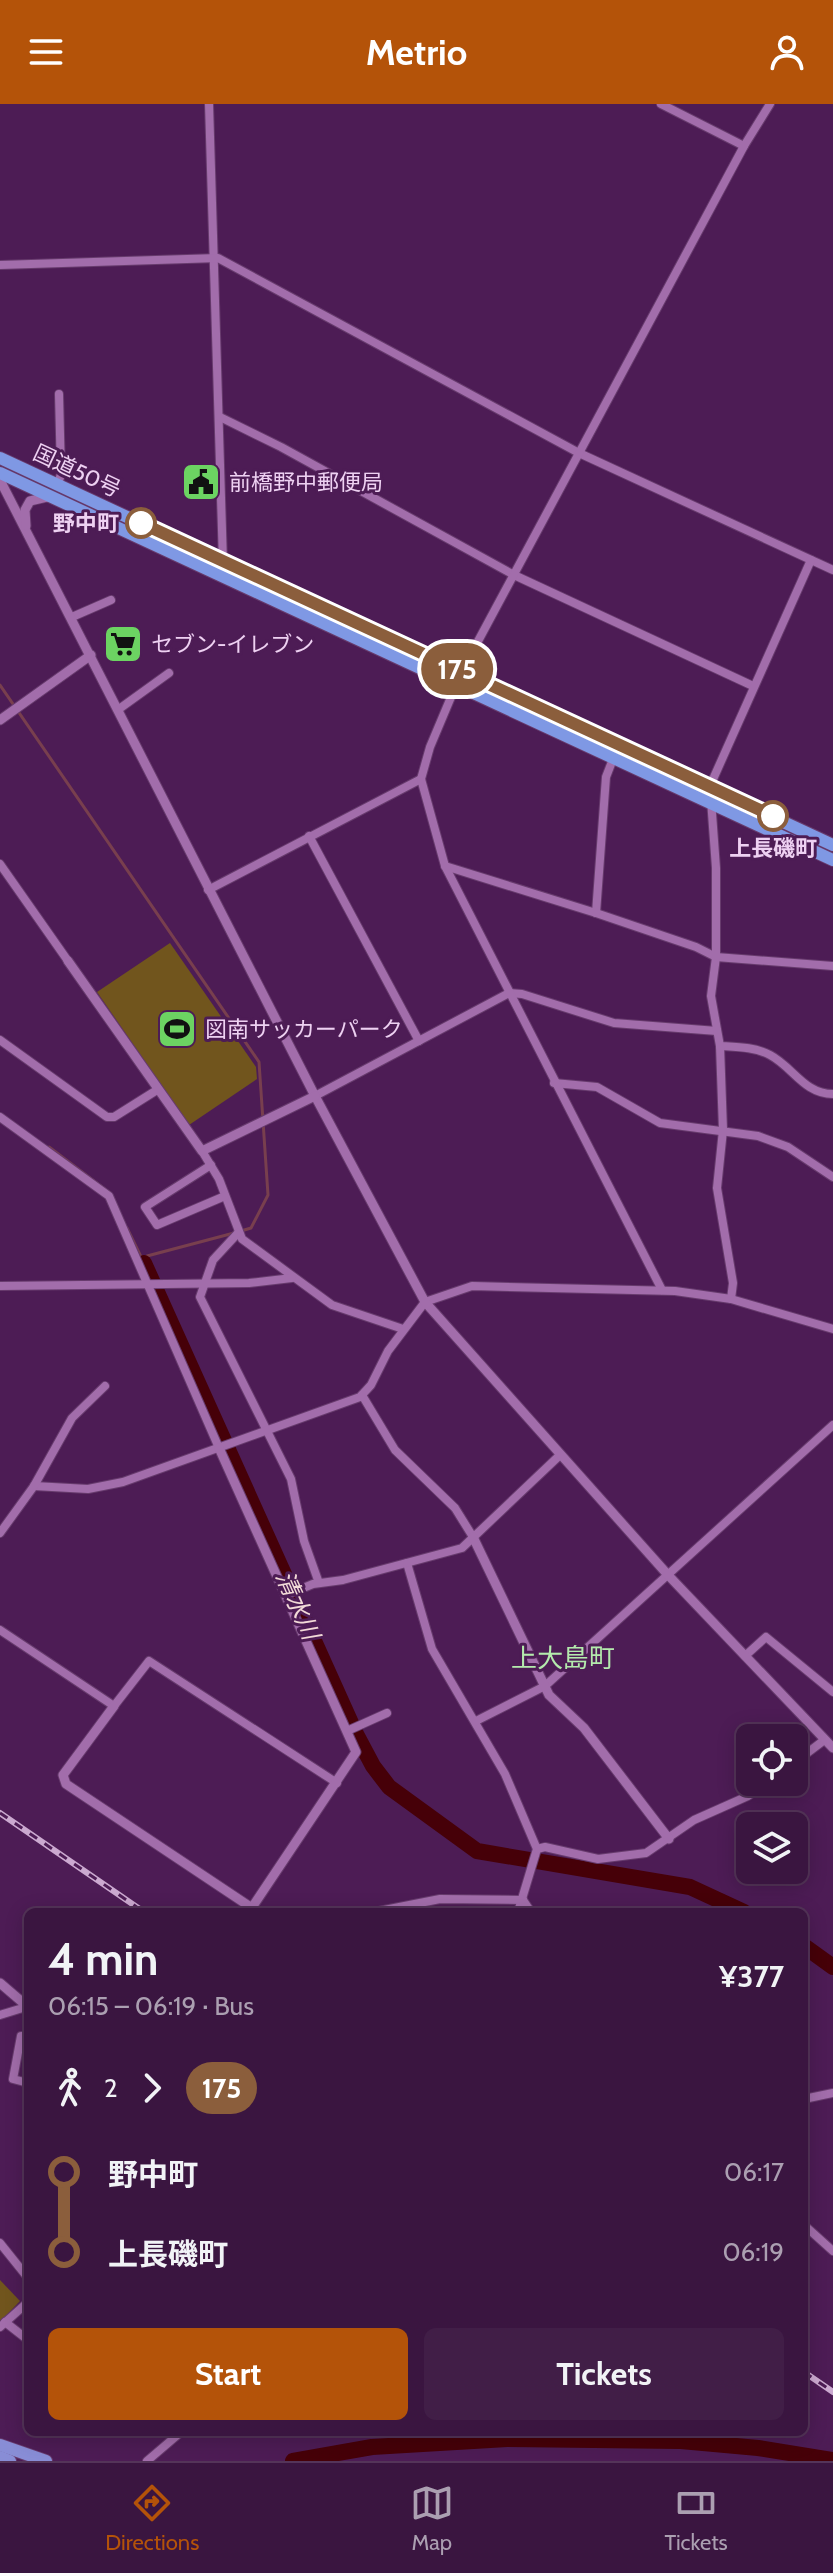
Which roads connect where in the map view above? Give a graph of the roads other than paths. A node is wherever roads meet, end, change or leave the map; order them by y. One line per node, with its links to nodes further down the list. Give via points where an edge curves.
1 (209, 104): 5 (street)
2 (661, 104): 4 (street)
3 (770, 104): 4 (street)
4 (744, 146): 9 (street)
5 (214, 258): 6 (street); 8 (street); 9 (street)
6 (0, 265)
7 (59, 394): 13 (street)
8 (220, 417): 17 (street); 20 (street)
9 (579, 453): 16 (street); 20 (street)
10 (0, 458): 13 (highway, 国道50号)
11 (0, 473): 14 (highway, 国道50号)
12 (0, 480): 15 (street)
13 (58, 484): 17 (highway, 国道50号)
14 (50, 497): 15 (street, via 30,501); 19 (highway, 国道50号)
15 (26, 528): 22 (street)
16 (811, 560): 18 (street); 27 (street)
17 (223, 561): 19 (street); 24 (highway, 国道50号)
18 (833, 570)
19 (221, 575): 26 (highway, 国道50号)
20 (514, 575): 24 (street); 27 (street)
21 (111, 600): 22 (street)
22 (72, 617): 23 (street)
23 (91, 655): 28 (street); 29 (street)
24 (462, 671): 26 (street); 32 (highway, 国道50号)
25 (169, 673): 28 (street)
26 (457, 685): 30 (highway, 国道50号); 31 (street)
27 (753, 686): 32 (street)
28 (119, 709): 39 (street)
29 (0, 720)
30 (613, 759): 33 (highway, 国道50号); 40 (street, via 606,777)
31 (421, 779): 34 (street); 38 (street)
32 (710, 786): 33 (street); 35 (highway, 国道50号)
33 (710, 803): 36 (highway, 国道50号); 41 (street)
34 (309, 836): 39 (street); 47 (street)
35 (833, 845)
36 (833, 860)
37 (0, 864): 42 (street)
38 (445, 866): 40 (street); 44 (street)
39 (209, 889): 52 (street)
40 (596, 913): 41 (street)
41 (716, 957): 43 (street); 45 (street, via 711,996)
42 (68, 961): 50 (street)
43 (833, 966)
44 (509, 993): 45 (street, via 614,1023); 47 (street); 49 (street)
45 (717, 1031): 48 (street)
46 (0, 1040): 50 (street, via 107,1117)
47 (419, 1041): 52 (street)
48 (720, 1046): 51 (street, via 772,1055 811,1089); 54 (street)
49 (554, 1083): 54 (street, via 597,1087 660,1123); 64 (street)
50 (157, 1090): 55 (street)
51 (833, 1094)
52 (315, 1096): 55 (street); 66 (street)
53 (0, 1117): 62 (street, via 106,1193)
54 (723, 1130): 57 (street, via 788,1147); 65 (street, via 717,1188)
55 (202, 1151): 56 (street)
56 (211, 1165): 58 (street); 58 (street, via 145,1207 157,1225)
57 (833, 1177)
58 (225, 1196): 59 (street)
59 (238, 1233): 60 (street); 61 (street, via 218,1253)
60 (292, 1278): 61 (street); 67 (street, via 332,1305)
61 (205, 1283): 62 (street); 72 (street, via 202,1304)
62 (151, 1284): 63 (street); 73 (street)
63 (0, 1286)
64 (662, 1290): 65 (street); 66 (street, via 472,1286)
65 (731, 1299): 68 (street)
66 (425, 1302): 67 (street); 74 (street)
67 (403, 1329): 70 (street)
68 (833, 1329)
69 (105, 1386): 75 (street, via 72,1418)
70 (362, 1395): 72 (street); 77 (street, via 395,1450 455,1508)
71 (833, 1425): 79 (street)
72 (265, 1431): 73 (street); 80 (street, via 296,1492 304,1541)
73 (223, 1447): 75 (street, via 104,1486); 81 (street)
74 (560, 1455): 77 (street); 79 (street)
75 (34, 1486): 76 (street)
76 (0, 1533)
77 (473, 1537): 78 (street, via 462,1548); 84 (street)
78 (407, 1563): 80 (street); 88 (street, via 429,1643)
79 (668, 1575): 83 (street); 84 (street)
80 (319, 1583): 81 (street)
81 (290, 1594): 89 (street)
82 (0, 1630): 86 (street)
83 (745, 1656): 85 (street, via 766,1637); 90 (street)
84 (545, 1686): 88 (street); 95 (street)
85 (833, 1692)
86 (114, 1706): 93 (street, via 149,1661); 98 (street, via 63,1775 66,1784)
87 (387, 1713): 89 (street)
88 (476, 1721): 96 (street)
89 (352, 1729): 93 (street, via 356,1752)
90 (827, 1737): 91 (street); 92 (street)
91 (833, 1748)
92 (808, 1752)
93 (337, 1783): 99 (street)
94 (748, 1796): 95 (street, via 694,1820)
95 (669, 1839): 96 (street, via 646,1853 614,1859)
96 (537, 1849): 97 (street)
97 (523, 1900): 100 (street, via 440,1899); 101 (street); 102 (street)
98 (248, 1908)
99 (252, 1908)
100 (394, 1908)
101 (520, 1908)
102 (528, 1908)
103 (0, 1983): 104 (street)
104 (24, 2004)
105 (24, 2008): 106 (street)
106 (0, 2015)
107 (24, 2036): 108 (street, via 13,2079)
108 (24, 2082)
109 (833, 2093): 110 (street)
110 (808, 2098)
111 (808, 2229): 113 (street)
112 (0, 2243): 114 (street)
113 (833, 2251)
114 (24, 2273)
115 (24, 2306): 116 (street)
116 (3, 2325): 117 (street)
117 (24, 2338)
118 (170, 2436): 123 (street)
119 (0, 2445): 122 (main road)
120 (0, 2457): 121 (main road)
121 (10, 2461)
122 (46, 2461)
123 (147, 2461)

